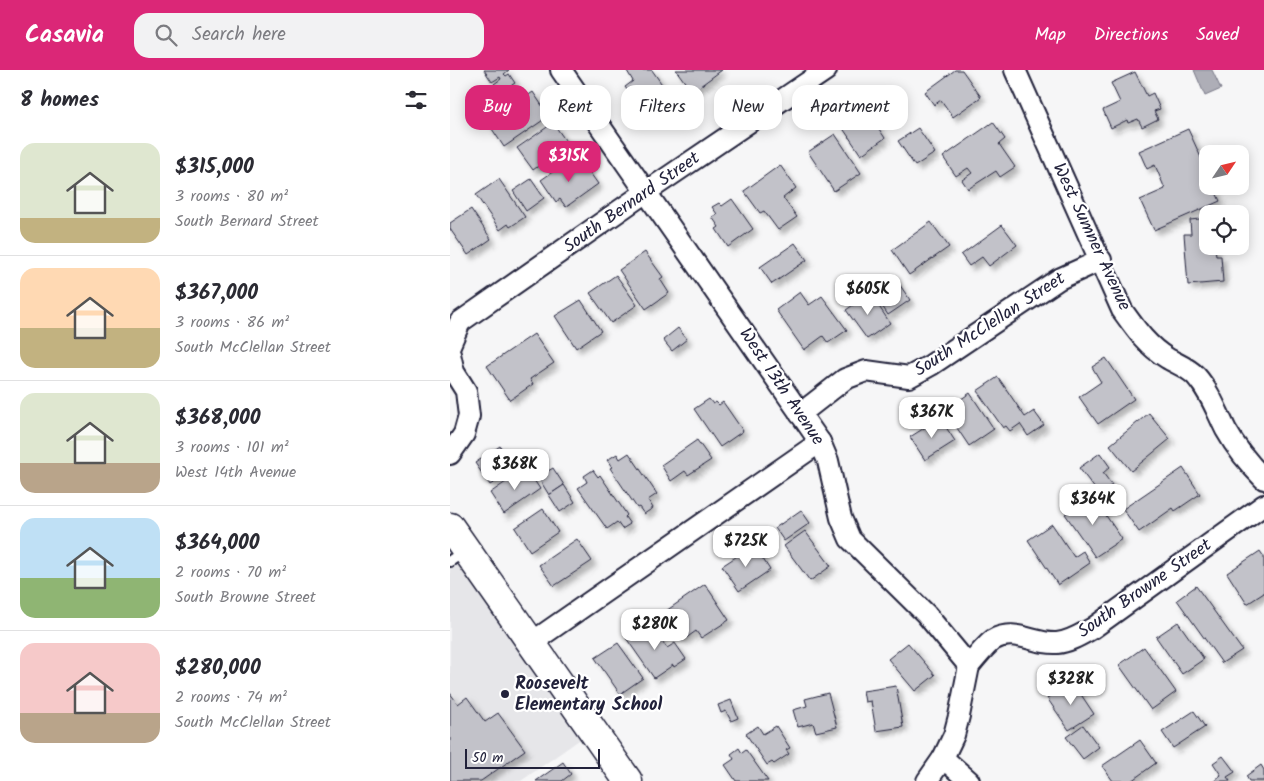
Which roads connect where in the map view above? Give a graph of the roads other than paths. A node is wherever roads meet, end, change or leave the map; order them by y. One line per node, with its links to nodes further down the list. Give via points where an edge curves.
1 (561, 70): 4 (street, West 13th Avenue)
2 (826, 70): 4 (street, South Bernard Street)
3 (1015, 70): 5 (street, West Sumner Avenue)
4 (646, 192): 6 (street, South Bernard Street, via 460,322); 8 (street, West 13th Avenue)
5 (1101, 260): 8 (street, South McClellan Street, via 1059,278 931,365 908,377 866,371 845,379); 11 (street, West Sumner Avenue, via 1122,310 1137,331 1154,349 1196,376 1211,397 1233,441)
6 (450, 346)
7 (450, 354): 10 (street, via 454,372 466,391 470,416 464,434)
8 (800, 414): 9 (street, West 13th Avenue)
9 (820, 442): 15 (street); 16 (street, West 13th Avenue, via 850,539 926,614)
10 (450, 454)
11 (1264, 479)
12 (1264, 505): 16 (street, South Browne Street, via 1076,638 1043,643 1024,636 1006,635 992,640)
13 (450, 527): 14 (street)
14 (458, 555): 15 (street)
15 (531, 643): 18 (street)
16 (969, 666): 17 (street, via 954,735)
17 (943, 758): 19 (street); 20 (street)
18 (628, 781)
19 (927, 781)
20 (970, 781)

